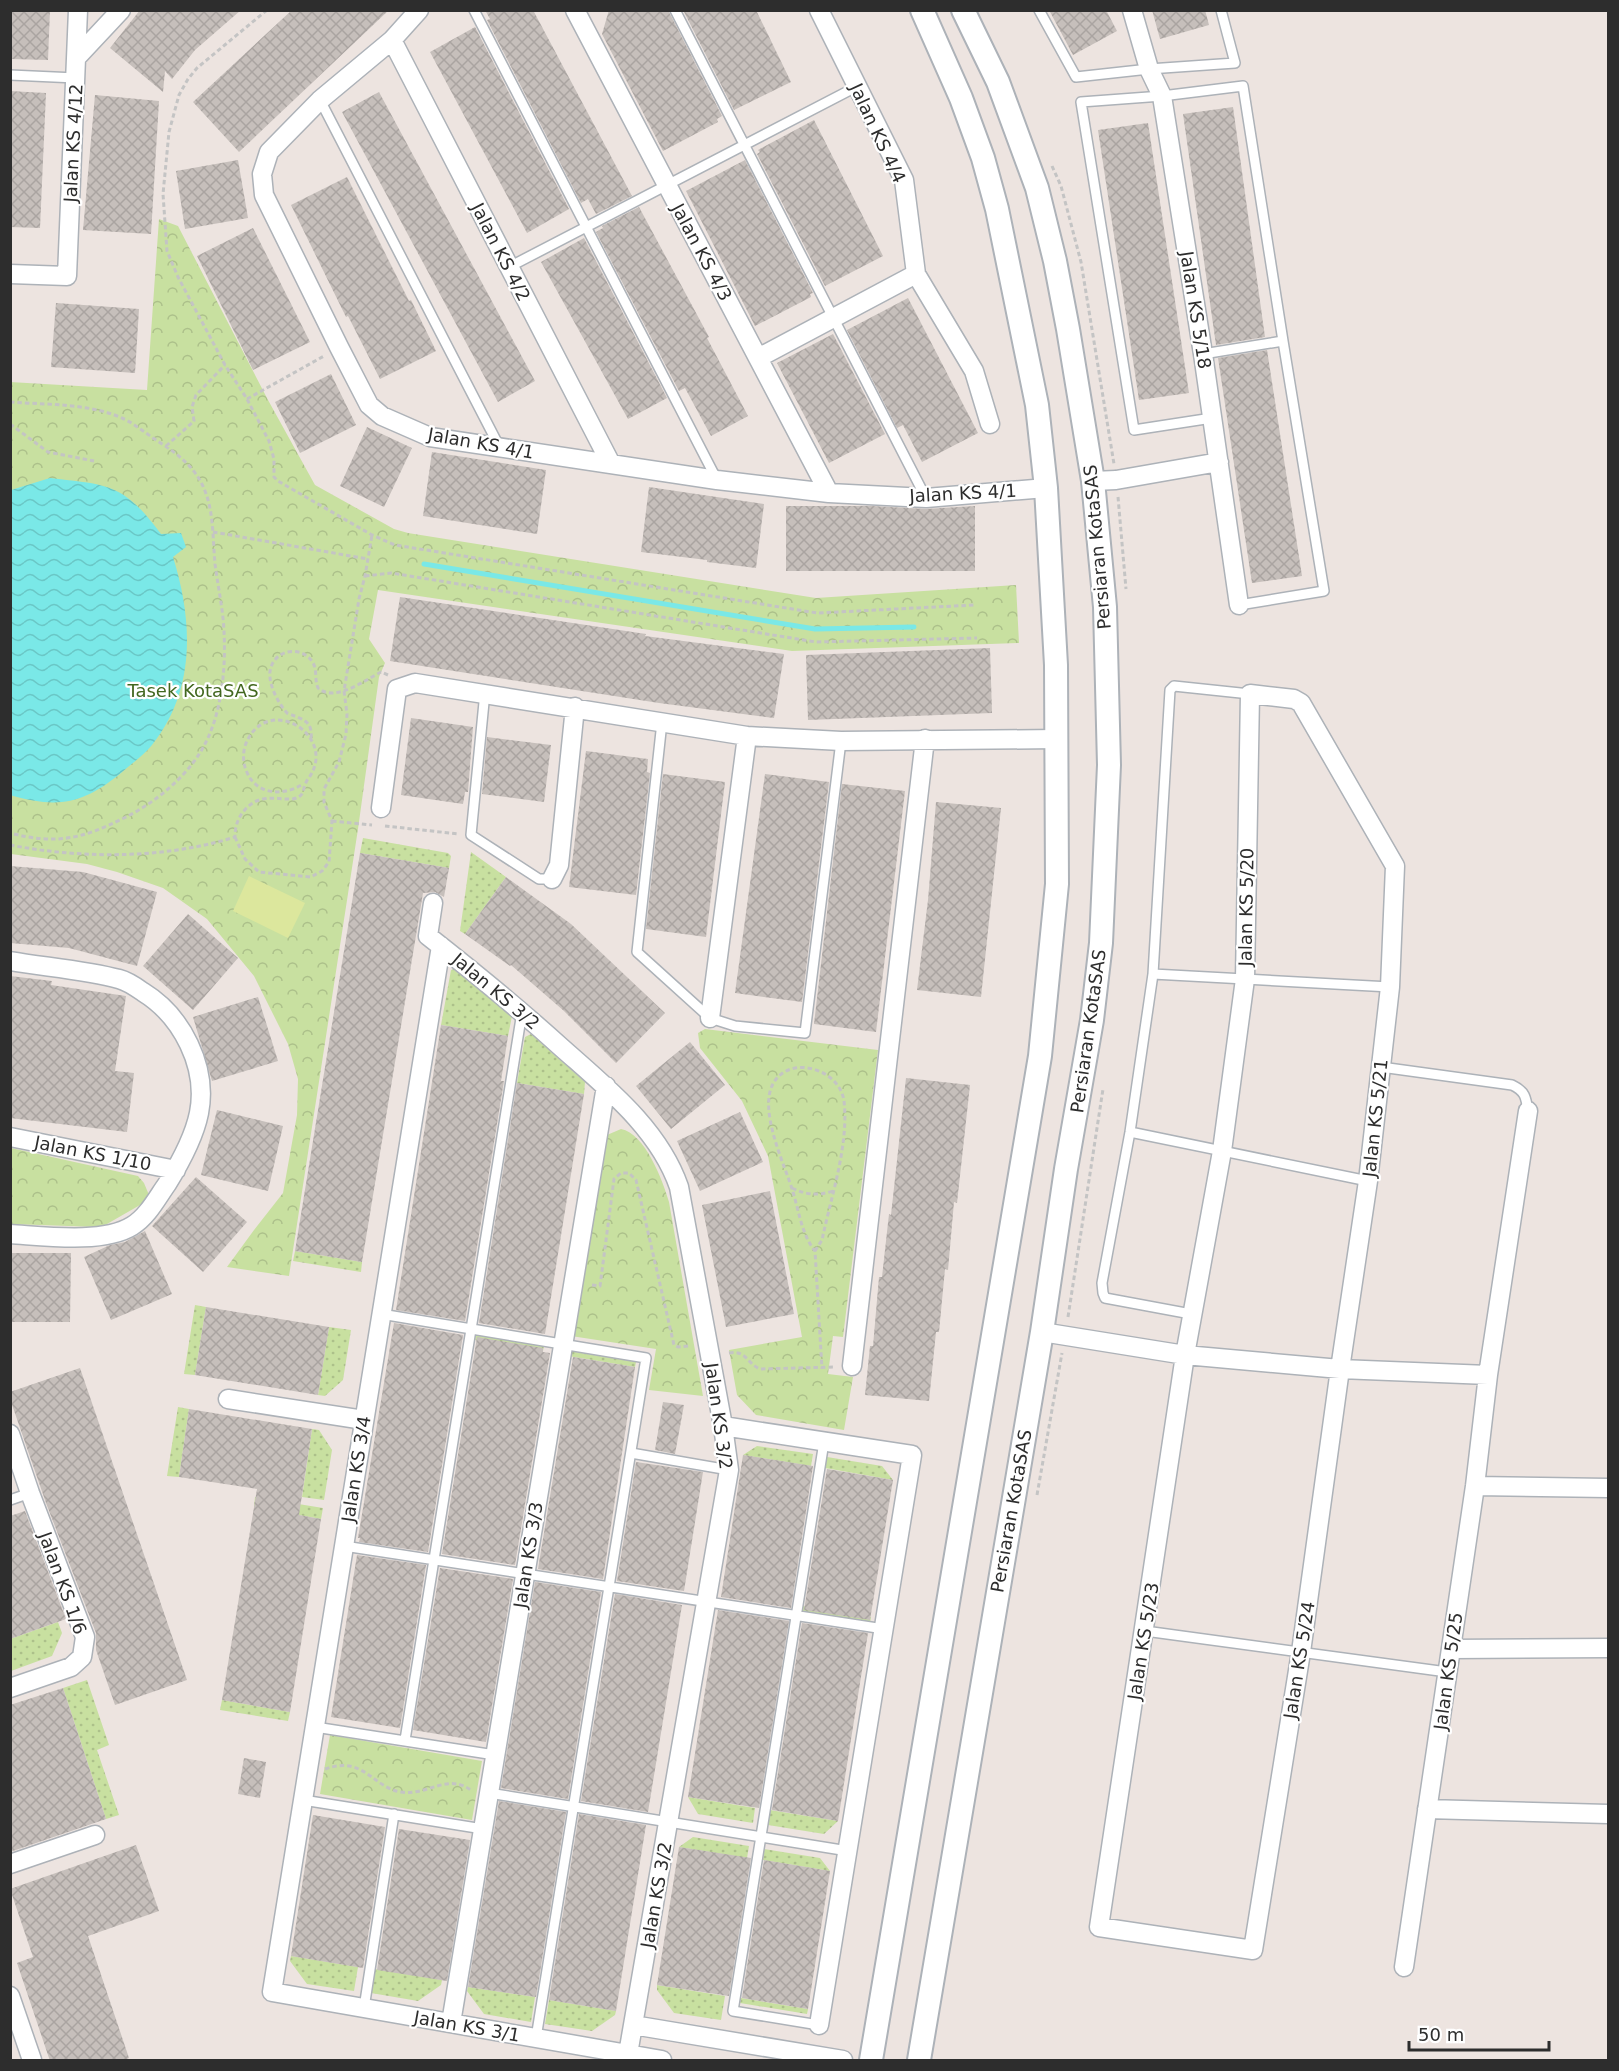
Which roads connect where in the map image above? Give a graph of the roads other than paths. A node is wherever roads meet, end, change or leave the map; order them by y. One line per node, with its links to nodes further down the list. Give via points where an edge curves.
1 (78, 10): 14 (street, Jalan KS 4/12)
2 (121, 10): 14 (street)
3 (419, 10): 13 (street, Jalan KS 4/1)
4 (474, 10): 23 (lane)
5 (575, 10): 22 (street, Jalan KS 4/3)
6 (675, 10): 21 (lane)
7 (819, 10): 18 (street, Jalan KS 4/4)
8 (922, 10): 38 (street, via 961,98 997,209 1037,405)
9 (963, 10): 37 (street, Persiaran KotaSAS, via 998,82 1037,188 1068,329)
10 (1039, 10): 15 (lane, via 1076,77)
11 (1221, 10): 15 (lane, via 1235,63)
12 (1132, 13): 15 (street, Jalan KS 5/18)
13 (392, 40): 20 (street, Jalan KS 4/1); 24 (street, Jalan KS 4/2)
14 (77, 57): 17 (street, Jalan KS 4/12)
15 (1149, 69): 19 (street, Jalan KS 5/18)
16 (10, 75): 17 (lane)
17 (76, 78): 25 (street, Jalan KS 4/12, via 67,276)
18 (856, 87): 21 (lane); 26 (street, Jalan KS 4/4, via 904,180)
19 (1162, 96): 28 (lane, via 1243,86); 29 (street, Jalan KS 5/18); 31 (lane, via 1081,102 1134,430)
20 (320, 100): 33 (lane); 33 (street, Jalan KS 4/1, via 268,152 262,174 264,195 339,347 369,405 382,416 430,437)
21 (745, 145): 22 (lane); 27 (lane)
22 (667, 185): 23 (lane); 30 (street, Jalan KS 4/3)
23 (586, 227): 24 (lane); 36 (lane)
24 (509, 267): 35 (street, Jalan KS 4/2)
25 (10, 274)
26 (916, 274): 27 (street); 32 (street, Jalan KS 4/4, via 975,371)
27 (834, 317): 30 (street); 40 (lane)
28 (1283, 341): 29 (lane); 41 (lane, via 1324,591)
29 (1203, 354): 31 (street, Jalan KS 5/18)
30 (758, 358): 39 (street, Jalan KS 4/3)
31 (1212, 418): 34 (street, Jalan KS 5/18)
32 (990, 424)
33 (500, 449): 35 (street, Jalan KS 4/1)
34 (1220, 462): 37 (street); 41 (street, Jalan KS 5/18)
35 (611, 464): 36 (street, Jalan KS 4/1)
36 (717, 480): 39 (street, Jalan KS 4/1)
37 (1093, 481): 72 (street, Persiaran KotaSAS, via 1105,607 1109,765 1101,943)
38 (1046, 488): 40 (street, Jalan KS 4/1); 48 (street)
39 (829, 493): 40 (street, Jalan KS 4/1)
40 (926, 498)
41 (1239, 605)
42 (485, 692): 44 (street); 50 (street, via 415,683 398,689); 51 (lane, via 471,835 539,879)
43 (1250, 694): 55 (lane, via 1174,686 1170,690); 56 (street, Jalan KS 5/20); 57 (street, Jalan KS 5/21, via 1301,703 1395,866)
44 (574, 707): 45 (street); 51 (street, via 559,865)
45 (662, 722): 46 (street); 59 (lane, via 636,952)
46 (747, 736): 49 (street); 59 (street)
47 (925, 739): 48 (street); 49 (street); 75 (street)
48 (1057, 739): 130 (street, via 1057,884 1040,1056)
49 (841, 741): 59 (lane, via 805,1033 735,1026)
50 (381, 808)
51 (552, 879)
52 (433, 903): 53 (street, via 428,936)
53 (441, 946): 58 (street, Jalan KS 3/2); 69 (street, Jalan KS 3/4)
54 (10, 961): 66 (street, via 121,979 145,993 179,1025 196,1059 201,1086 199,1114)
55 (1153, 974): 56 (lane); 63 (lane)
56 (1245, 979): 57 (lane); 65 (street, Jalan KS 5/20)
57 (1390, 987): 60 (street, Jalan KS 5/21)
58 (522, 1012): 61 (street, Jalan KS 3/2); 71 (lane)
59 (710, 1018)
60 (1381, 1067): 62 (lane, via 1512,1085 1522,1089); 67 (street, Jalan KS 5/21)
61 (606, 1086): 73 (street, Jalan KS 3/3); 80 (street, Jalan KS 3/2, via 655,1140 673,1171 686,1221)
62 (1528, 1111): 77 (street, Jalan KS 5/25)
63 (1130, 1132): 65 (lane); 70 (lane, via 1103,1293 1106,1298)
64 (10, 1137): 66 (street, Jalan KS 1/10)
65 (1222, 1151): 67 (lane); 70 (street, Jalan KS 5/20)
66 (176, 1170): 68 (street, via 150,1209 132,1226 106,1234 66,1238)
67 (1368, 1181): 76 (street, Jalan KS 5/21)
68 (10, 1234)
69 (381, 1314): 71 (lane); 79 (street, Jalan KS 3/4)
70 (1191, 1314): 74 (street, Jalan KS 5/20)
71 (471, 1330): 73 (lane); 90 (lane)
72 (1042, 1332): 74 (street); 131 (street, Persiaran KotaSAS)
73 (563, 1344): 83 (lane, via 646,1358); 91 (street, Jalan KS 3/3)
74 (1185, 1355): 76 (street); 96 (street, Jalan KS 5/23)
75 (852, 1366)
76 (1340, 1369): 77 (street); 99 (street, Jalan KS 5/24)
77 (1488, 1375): 85 (street, Jalan KS 5/25)
78 (228, 1400): 79 (street)
79 (364, 1420): 89 (street, Jalan KS 3/4)
80 (723, 1426): 82 (street); 84 (street, Jalan KS 3/2)
81 (10, 1434): 87 (street, Jalan KS 1/6)
82 (824, 1442): 94 (lane); 95 (street, via 912,1455)
83 (631, 1453): 84 (lane); 92 (lane)
84 (729, 1470): 93 (street, Jalan KS 3/2)
85 (1475, 1486): 86 (street); 98 (street, Jalan KS 5/25)
86 (1608, 1488)
87 (30, 1493): 88 (lane); 101 (street, Jalan KS 1/6, via 85,1637 82,1657 71,1667)
88 (10, 1500)
89 (344, 1546): 90 (lane); 102 (street, Jalan KS 3/4)
90 (434, 1559): 91 (lane); 103 (lane)
91 (525, 1574): 92 (lane); 104 (street, Jalan KS 3/3)
92 (609, 1587): 93 (lane); 107 (lane)
93 (706, 1602): 94 (lane); 111 (street, Jalan KS 3/2)
94 (796, 1616): 95 (lane); 114 (lane)
95 (884, 1629): 115 (street)
96 (1145, 1631): 99 (lane); 117 (street, Jalan KS 5/23, via 1099,1927)
97 (1608, 1648): 98 (street)
98 (1451, 1649): 100 (street, Jalan KS 5/25)
99 (1301, 1652): 100 (lane); 117 (street, Jalan KS 5/24)
100 (1448, 1672): 108 (street, Jalan KS 5/25)
101 (10, 1688)
102 (315, 1727): 103 (lane); 106 (street, Jalan KS 3/4)
103 (405, 1740): 104 (lane)
104 (495, 1755): 105 (street, Jalan KS 3/3)
105 (489, 1793): 107 (lane); 112 (street, Jalan KS 3/3)
106 (303, 1800): 109 (lane); 119 (street, Jalan KS 3/4)
107 (573, 1807): 111 (lane); 125 (lane)
108 (1427, 1809): 110 (street); 118 (street, Jalan KS 5/25)
109 (394, 1814): 112 (lane); 121 (lane)
110 (1608, 1814)
111 (668, 1823): 114 (lane); 123 (street, Jalan KS 3/2)
112 (483, 1829): 122 (street, Jalan KS 3/3)
113 (95, 1835): 116 (street)
114 (761, 1838): 115 (lane); 124 (lane, via 733,2011)
115 (848, 1851): 124 (street)
116 (10, 1864)
117 (1253, 1950)
118 (1404, 1966)
119 (272, 1992): 121 (street, Jalan KS 3/1)
120 (10, 1996): 127 (street)
121 (364, 2008): 122 (street, Jalan KS 3/1)
122 (451, 2023): 125 (street, Jalan KS 3/1)
123 (633, 2025): 126 (street, Jalan KS 3/2); 129 (street)
124 (819, 2025)
125 (536, 2038): 126 (street, Jalan KS 3/1)
126 (628, 2054): 128 (street, Jalan KS 3/1)
127 (31, 2060)
128 (662, 2061)
129 (843, 2061)
130 (871, 2061)
131 (919, 2061)

